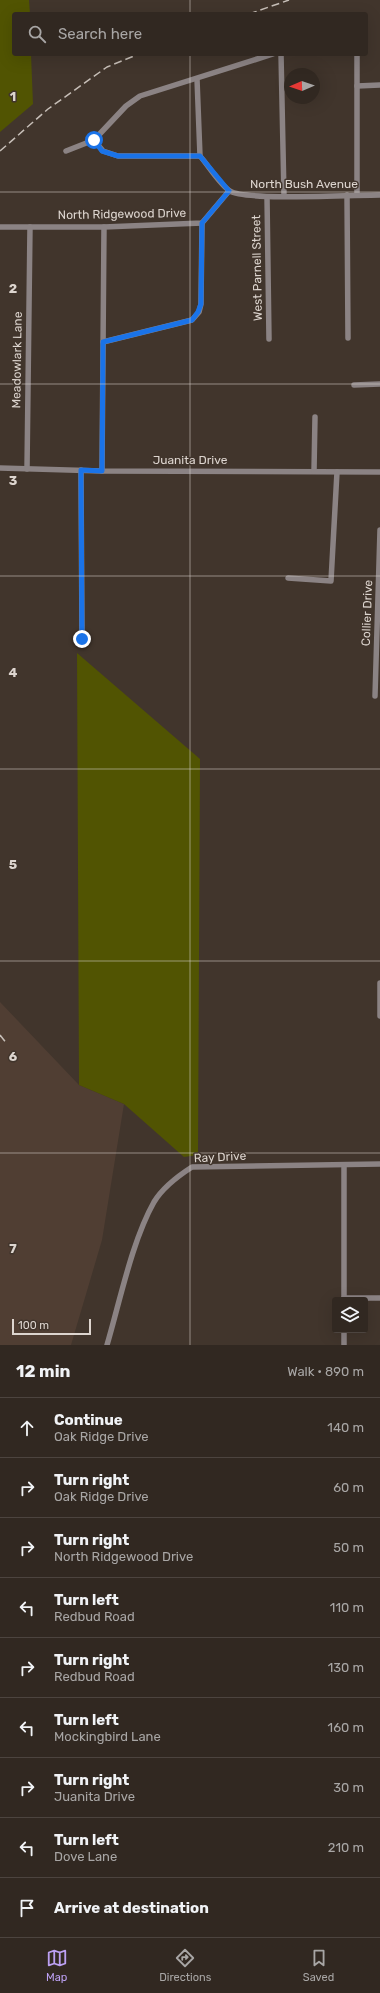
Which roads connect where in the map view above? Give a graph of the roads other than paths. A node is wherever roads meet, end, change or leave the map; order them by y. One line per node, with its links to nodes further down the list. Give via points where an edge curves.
1 (267, 56): 4 (street)
2 (281, 56): 14 (street)
3 (357, 56): 6 (street)
4 (197, 78): 7 (street, via 140,96 126,106); 9 (street)
5 (380, 85): 6 (street)
6 (357, 86): 12 (street)
7 (94, 140): 8 (street); 9 (street, via 102,151 118,156)
8 (66, 151)
9 (200, 156): 10 (street)
10 (229, 191): 15 (street, North Bush Avenue); 16 (street, North Ridgewood Drive)
11 (347, 195): 12 (street, North Bush Avenue); 14 (street, North Bush Avenue); 20 (street)
12 (357, 195): 13 (street, North Bush Avenue)
13 (380, 195)
14 (284, 196): 15 (street, North Bush Avenue)
15 (267, 197): 21 (street, West Parnell Street)
16 (202, 223): 19 (street, North Ridgewood Drive); 22 (street, via 201,304 192,320)
17 (0, 227): 18 (street, North Ridgewood Drive)
18 (30, 227): 19 (street, North Ridgewood Drive); 27 (street, Meadowlark Lane)
19 (104, 227): 22 (street)
20 (348, 338)
21 (269, 339)
22 (103, 342): 29 (street)
23 (380, 384): 24 (street)
24 (354, 385)
25 (315, 417): 30 (street)
26 (0, 468): 27 (street, Juanita Drive)
27 (27, 469): 28 (street, Juanita Drive)
28 (81, 470): 29 (street, Juanita Drive); 35 (street)
29 (102, 471): 30 (street, Juanita Drive)
30 (314, 471): 31 (street, Juanita Drive)
31 (337, 472): 32 (street, Juanita Drive); 34 (street, via 331,581)
32 (380, 472)
33 (380, 530): 36 (street, Collier Drive)
34 (288, 578)
35 (82, 639)
36 (376, 696)
37 (380, 983): 38 (street)
38 (380, 1016)
39 (380, 1164): 40 (street, Ray Drive)
40 (344, 1165): 41 (street); 45 (street, Ray Drive, via 192,1167 172,1181 154,1201 138,1236)
41 (344, 1297)
42 (368, 1298): 43 (street)
43 (380, 1298)
44 (344, 1333): 46 (street)
45 (107, 1345)
46 (344, 1345)

